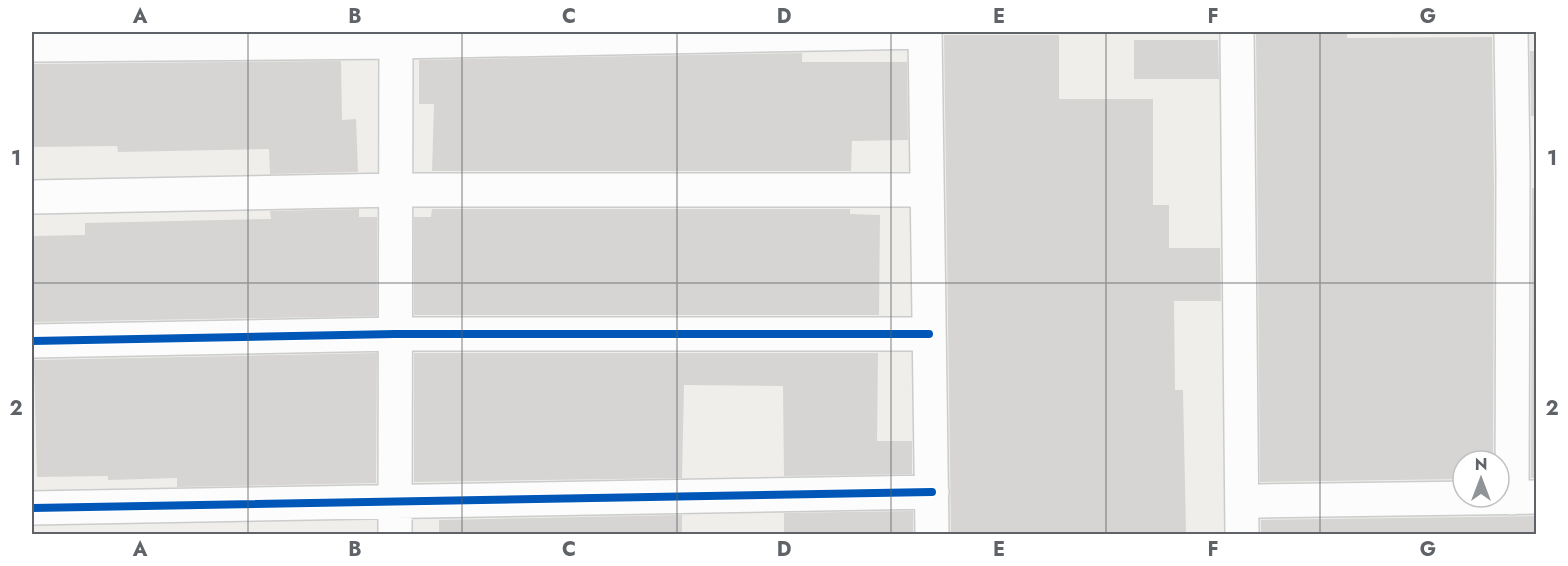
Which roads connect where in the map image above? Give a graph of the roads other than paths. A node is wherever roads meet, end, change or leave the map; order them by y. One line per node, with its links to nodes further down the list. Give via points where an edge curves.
1 (925, 32): 4 (street); 8 (street)
2 (1237, 32): 21 (street)
3 (1511, 32): 6 (street)
4 (396, 37): 5 (street); 7 (street)
5 (32, 45)
6 (1525, 169): 10 (street)
7 (395, 189): 8 (street); 9 (street); 11 (street)
8 (927, 190): 12 (street)
9 (32, 197)
10 (1524, 329): 15 (street)
11 (395, 334): 12 (street); 13 (street); 16 (street)
12 (929, 334): 14 (street)
13 (32, 341)
14 (932, 492): 16 (street); 20 (street)
15 (1524, 498): 17 (street)
16 (395, 501): 18 (street); 19 (street)
17 (1261, 501)
18 (32, 508)
19 (395, 534)
20 (932, 534)
21 (1242, 534)

